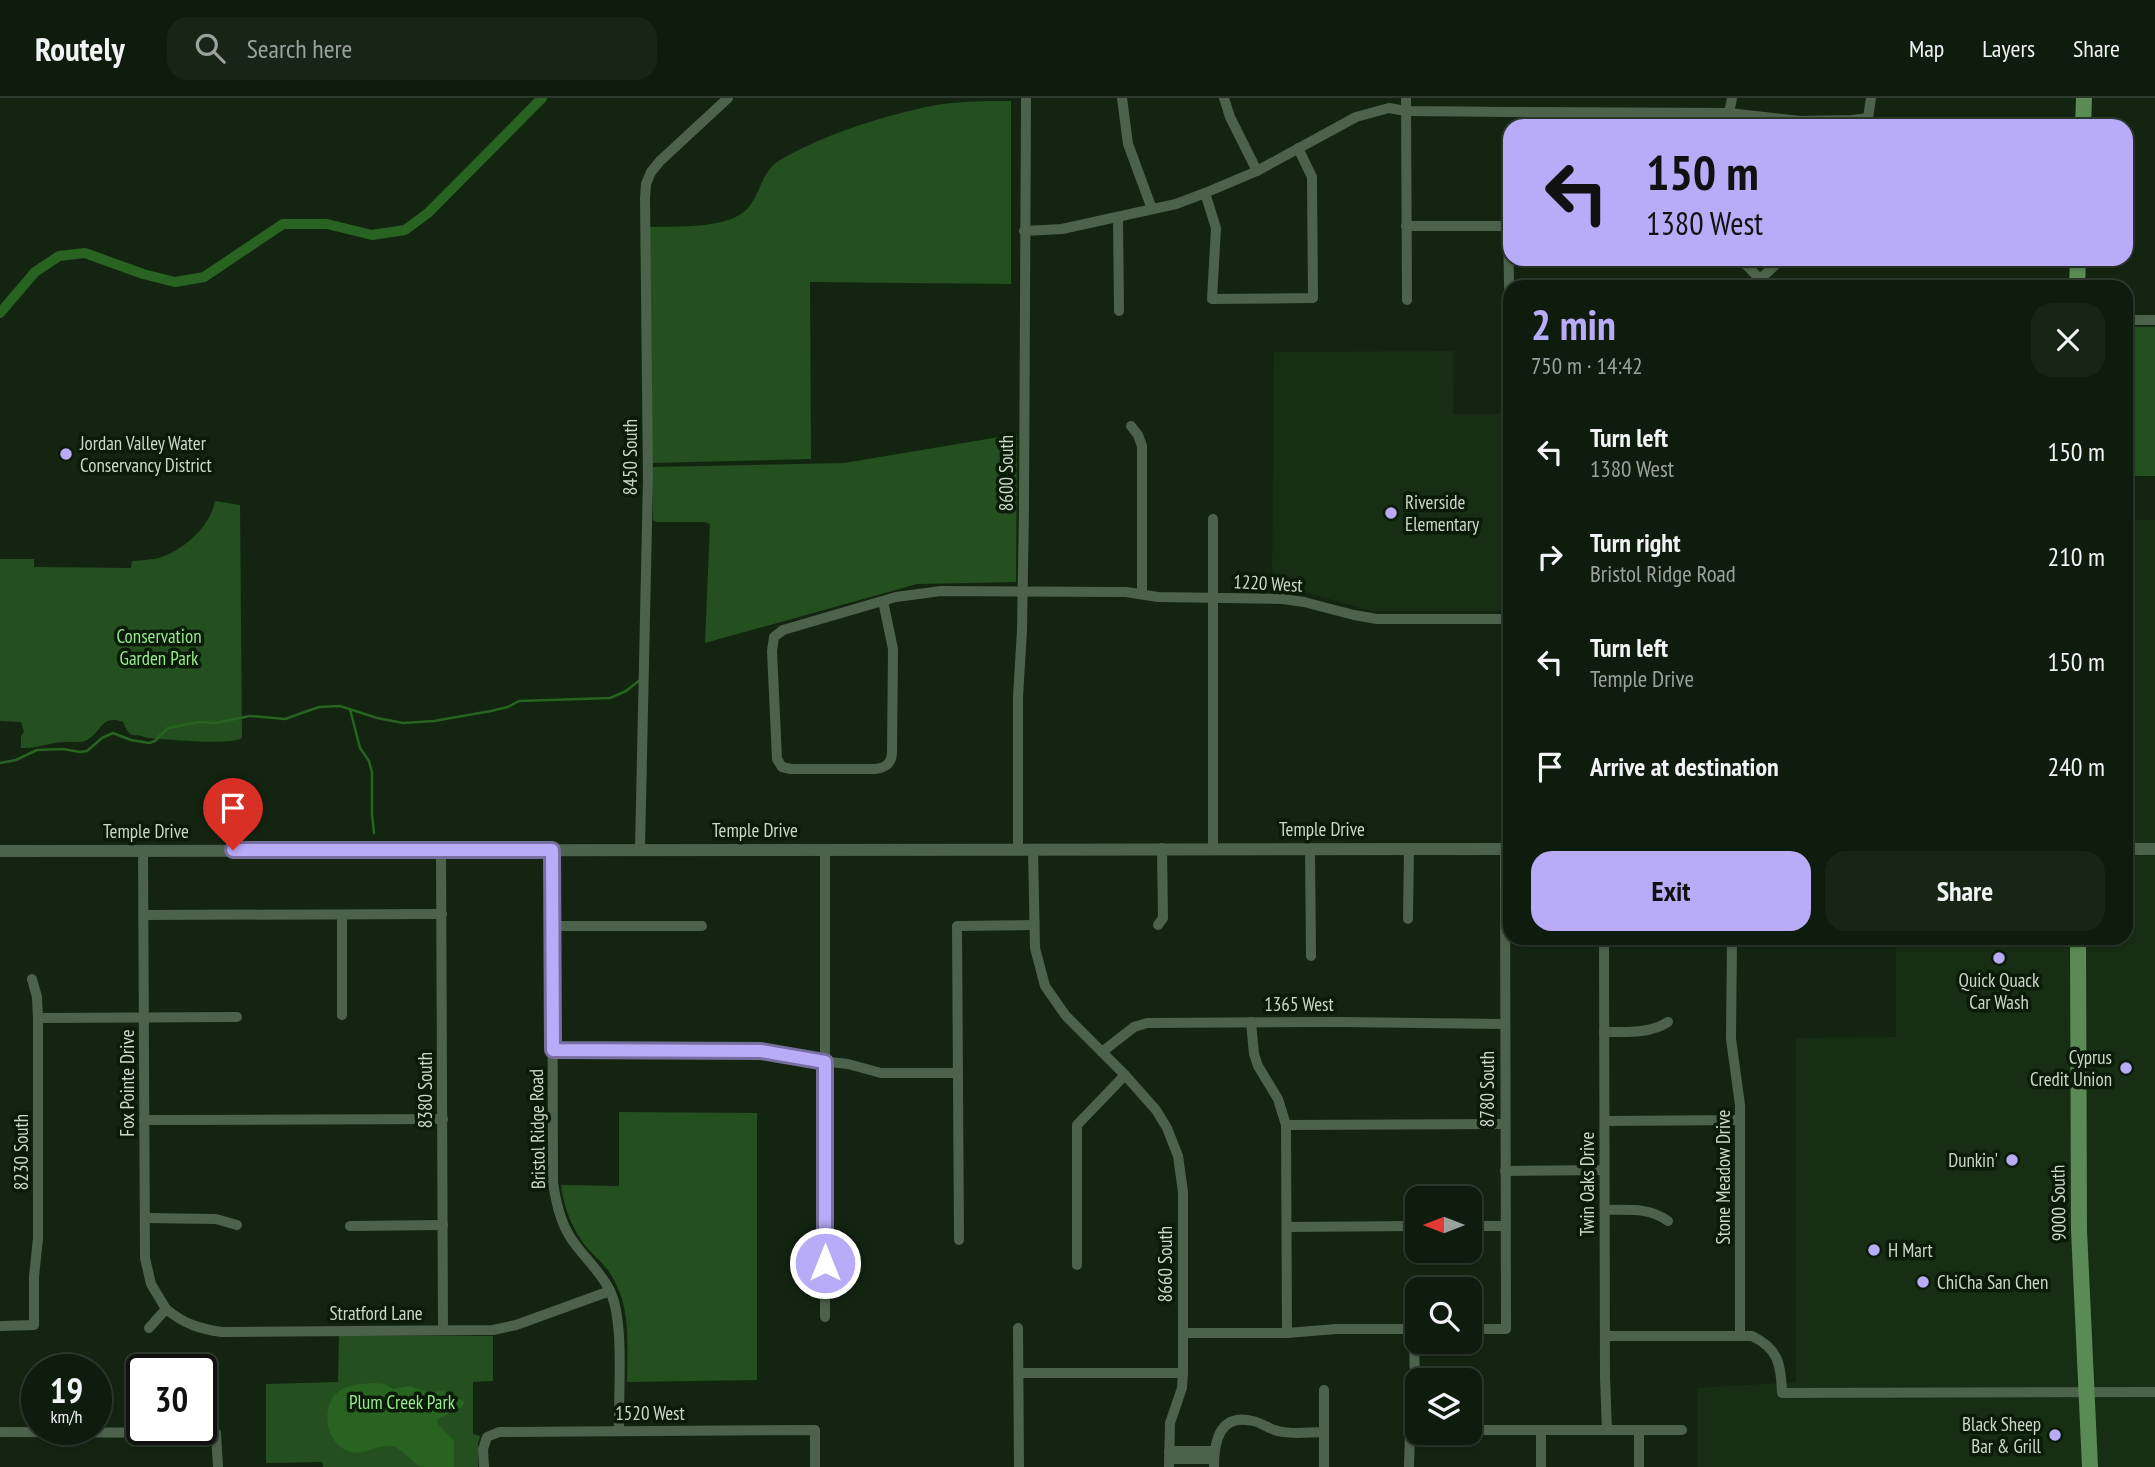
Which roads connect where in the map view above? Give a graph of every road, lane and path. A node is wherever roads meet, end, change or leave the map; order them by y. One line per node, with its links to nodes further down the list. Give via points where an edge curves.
1 (728, 98): 42 (street, 8450 South, via 660,161 646,184 648,478)
2 (1026, 98): 23 (street, 8600 South)
3 (1122, 98): 19 (street, via 1128,144)
4 (1224, 98): 17 (street)
5 (1406, 98): 10 (street)
6 (1510, 98): 11 (street)
7 (1732, 98): 12 (street)
8 (1871, 98): 14 (street, via 1868,118)
9 (2084, 98): 15 (main road)
10 (1406, 111): 11 (street); 16 (street, via 1389,108 1356,117); 21 (street)
11 (1510, 112): 12 (street)
12 (1729, 113): 13 (street)
13 (1783, 119)
14 (1860, 119)
15 (2083, 119)
16 (1298, 148): 17 (street); 18 (street, via 1312,177 1313,298 1212,299 1216,228)
17 (1257, 171): 18 (street)
18 (1205, 194): 19 (street)
19 (1152, 209): 20 (street)
20 (1118, 217): 23 (street, via 1062,229); 29 (street)
21 (1406, 226): 22 (street); 28 (street)
22 (1503, 226)
23 (1024, 231): 34 (street, 8600 South)
24 (1747, 266): 26 (street)
25 (1776, 266): 27 (street)
26 (1760, 280)
27 (1765, 280)
28 (1407, 300)
29 (1119, 311)
30 (2133, 320): 31 (street)
31 (2155, 320)
32 (1131, 426): 35 (street, via 1142,446)
33 (1213, 519): 36 (street)
34 (1022, 591): 35 (street, 1220 West); 37 (street, 1220 West, via 941,591); 44 (street, 8600 South)
35 (1142, 593): 36 (street, 1220 West)
36 (1213, 598): 38 (street, 1220 West, via 1283,599 1377,619); 40 (street)
37 (883, 601): 37 (street, 1220 West, via 783,630 774,637 777,759 782,767 875,769 886,766 891,758 893,649)
38 (1503, 619)
39 (1162, 848): 40 (street, Temple Drive); 45 (street, Temple Drive); 59 (street, via 1163,918)
40 (1213, 848): 41 (street, Temple Drive)
41 (1310, 848): 46 (street, Temple Drive); 66 (street)
42 (640, 849): 43 (street, Temple Drive); 52 (street, Temple Drive)
43 (825, 849): 44 (street, Temple Drive); 78 (street)
44 (1018, 849): 45 (street, Temple Drive)
45 (1033, 849): 58 (street, 8660 South)
46 (1409, 849): 47 (street, Temple Drive); 57 (street)
47 (1503, 849)
48 (2133, 849): 49 (street)
49 (2155, 849)
50 (143, 850): 51 (street, Temple Drive); 53 (street, Temple Drive); 55 (street, Fox Pointe Drive)
51 (441, 850): 52 (street, Temple Drive); 54 (street, 8380 South)
52 (552, 850): 60 (street, Bristol Ridge Road)
53 (0, 851)
54 (442, 914): 56 (street); 81 (street, 8380 South)
55 (144, 915): 56 (street); 69 (street, Fox Pointe Drive)
56 (342, 915): 68 (street)
57 (1408, 919)
58 (1034, 925): 77 (street, 8660 South, via 1045,986 1066,1016); 79 (street, via 957,926)
59 (1158, 925)
60 (553, 926): 61 (street); 76 (street, Bristol Ridge Road)
61 (702, 926)
62 (1506, 945): 74 (street, 8780 South)
63 (1604, 945): 75 (street, Twin Oaks Drive)
64 (1731, 945): 83 (street, Stone Meadow Drive, via 1731,1039)
65 (2078, 945): 117 (main road, 9000 South, via 2079,1230)
66 (1311, 956)
67 (32, 979): 71 (street, 8230 South)
68 (342, 1015)
69 (144, 1017): 70 (street); 71 (street); 82 (street, Fox Pointe Drive)
70 (237, 1017)
71 (38, 1018): 104 (street, 8230 South, via 34,1325)
72 (1251, 1022): 74 (street, 1365 West); 77 (street, 1365 West, via 1147,1023 1133,1027); 86 (street, via 1258,1066 1278,1099)
73 (1668, 1022): 75 (street, via 1645,1031)
74 (1505, 1024): 85 (street, 8780 South)
75 (1604, 1032): 84 (street, Twin Oaks Drive)
76 (553, 1050): 78 (street, via 761,1051); 101 (street, Bristol Ridge Road, via 557,1206 568,1236)
77 (1102, 1052): 80 (street, 8660 South)
78 (825, 1062): 79 (street, via 881,1073); 103 (street)
79 (958, 1073): 99 (street)
80 (1125, 1075): 100 (street, via 1077,1125); 110 (street, 8660 South, via 1161,1119 1178,1156 1183,1192)
81 (443, 1119): 82 (street); 93 (street, 8380 South)
82 (144, 1120): 90 (street, Fox Pointe Drive)
83 (1741, 1120): 84 (street); 112 (street, Stone Meadow Drive)
84 (1605, 1121): 87 (street, Twin Oaks Drive)
85 (1505, 1124): 86 (street); 88 (street, 8780 South)
86 (1286, 1125): 98 (street)
87 (1604, 1170): 88 (street); 89 (street, Twin Oaks Drive)
88 (1505, 1171): 97 (street, 8780 South)
89 (1605, 1210): 91 (street, via 1648,1210); 113 (street, Twin Oaks Drive)
90 (145, 1218): 92 (street, via 216,1219); 102 (street, Fox Pointe Drive, via 146,1270)
91 (1668, 1221)
92 (237, 1225)
93 (443, 1225): 94 (street); 109 (street, 8380 South)
94 (350, 1226)
95 (1405, 1226): 98 (street)
96 (1482, 1226): 97 (street)
97 (1505, 1226): 108 (street, 8780 South, via 1506,1329)
98 (1287, 1227): 111 (street)
99 (959, 1240)
100 (1077, 1265)
101 (610, 1291): 109 (street, Stratford Lane, via 503,1328); 124 (street, Bristol Ridge Road, via 618,1328)
102 (166, 1309): 105 (street); 109 (street, Stratford Lane, via 189,1325 222,1332)
103 (825, 1317)
104 (0, 1326)
105 (149, 1328)
106 (1018, 1328): 114 (street)
107 (1405, 1329): 111 (street)
108 (1482, 1329)
109 (443, 1331)
110 (1183, 1333): 111 (street); 115 (street, 8660 South)
111 (1287, 1333)
112 (1741, 1335): 113 (street); 117 (street, via 1752,1336 1771,1349 1779,1362 1782,1393)
113 (1605, 1336): 121 (street, Twin Oaks Drive)
114 (1019, 1373): 115 (street); 133 (street)
115 (1183, 1373): 128 (street, 8660 South, via 1170,1423)
116 (1324, 1390): 126 (street)
117 (2087, 1392): 118 (street); 138 (main road, 9000 South)
118 (2155, 1392)
119 (1482, 1430): 120 (street)
120 (1541, 1430): 121 (street); 136 (street)
121 (1607, 1430): 122 (street)
122 (1639, 1430): 123 (street); 137 (street)
123 (1682, 1430)
124 (619, 1431): 131 (street, 1520 West, via 499,1432 487,1437); 132 (street, 1520 West, via 815,1430)
125 (0, 1432): 130 (street, via 216,1433)
126 (1324, 1432): 129 (street, via 1280,1432 1241,1419 1218,1435); 134 (street)
127 (1412, 1445): 135 (street)
128 (1169, 1459): 129 (street)
129 (1214, 1459)
130 (218, 1467)
131 (484, 1467)
132 (815, 1467)
133 (1019, 1467)
134 (1324, 1467)
135 (1409, 1467)
136 (1541, 1467)
137 (1639, 1467)
138 (2090, 1467)

